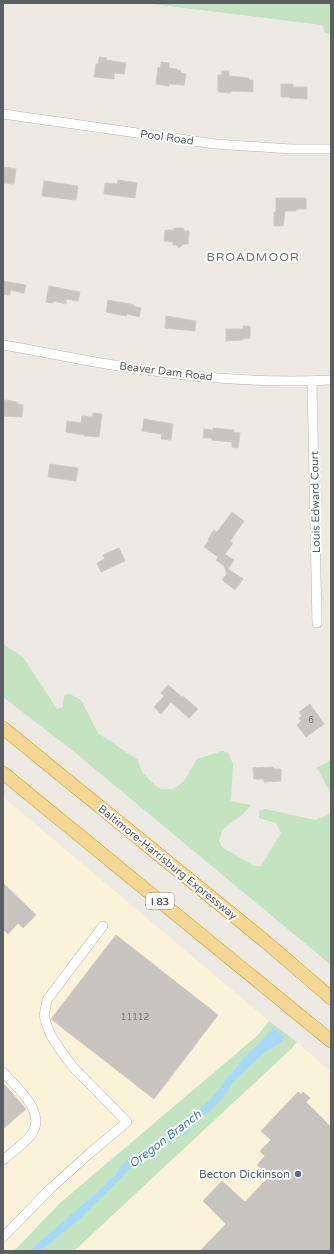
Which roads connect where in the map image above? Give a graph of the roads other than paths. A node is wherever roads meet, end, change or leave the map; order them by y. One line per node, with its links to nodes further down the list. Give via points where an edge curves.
1 (3, 114): 2 (street, Pool Road, via 215,144)
2 (331, 149)
3 (3, 345): 5 (street, Beaver Dam Road, via 145,370 238,380)
4 (331, 380): 5 (street, Beaver Dam Road)
5 (312, 381): 6 (street, Louis Edward Court)
6 (317, 623)
7 (3, 728): 10 (highway, Baltimore-Harrisburg Expressway)
8 (3, 773): 11 (highway, I 83)
9 (103, 926): 14 (street, via 47,1000 44,1016 50,1034 69,1062 127,1122 56,1184)
10 (331, 998)
11 (331, 1042)
12 (3, 1072): 13 (street, via 32,1105 36,1118 31,1135)
13 (3, 1160)
14 (3, 1237)

